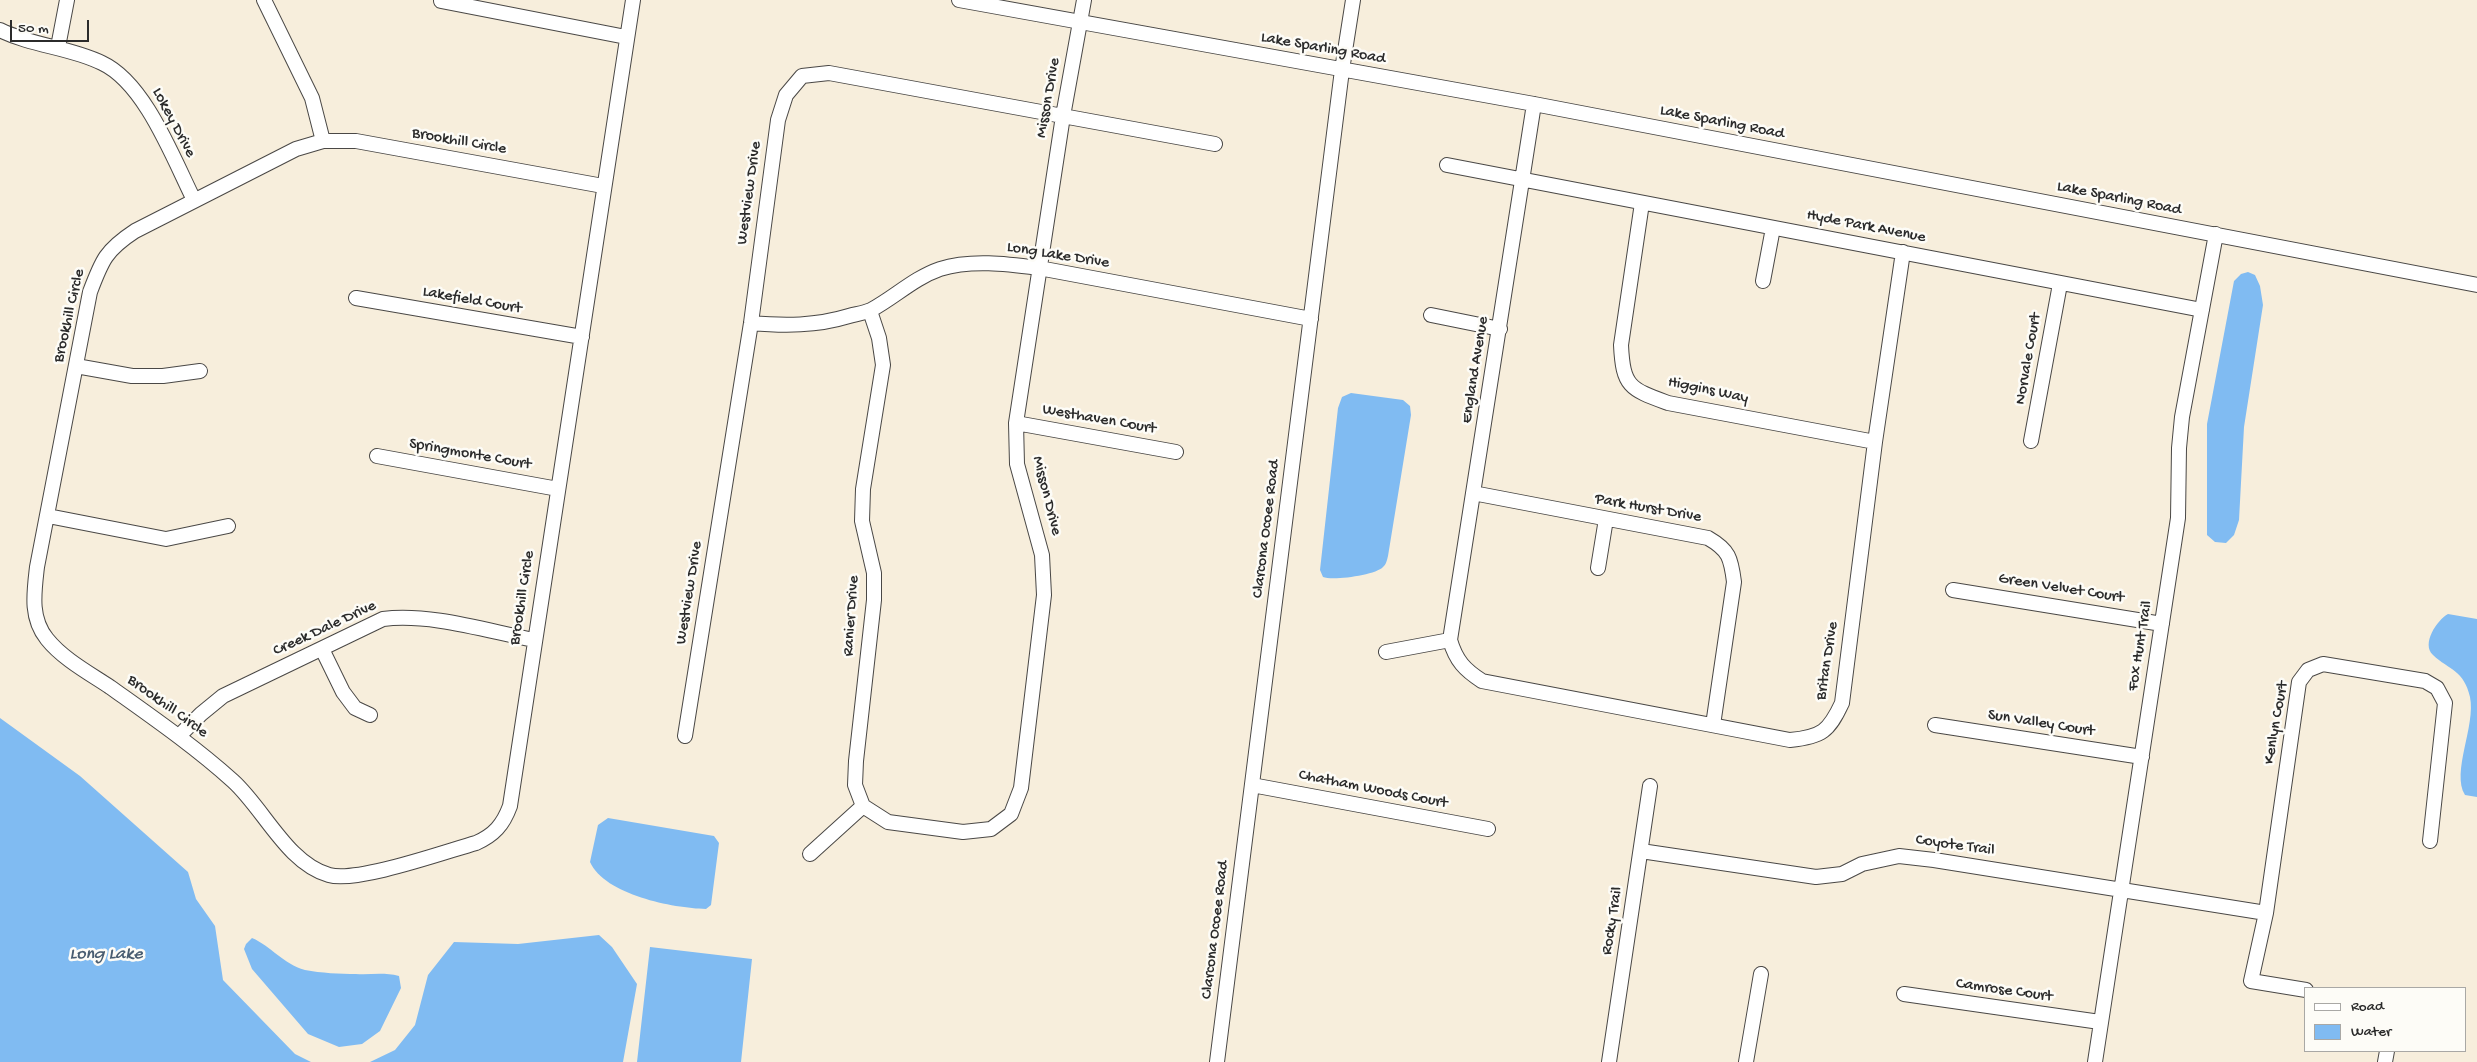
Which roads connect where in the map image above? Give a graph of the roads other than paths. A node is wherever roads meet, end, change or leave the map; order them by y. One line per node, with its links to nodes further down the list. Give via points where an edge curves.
1 (67, 0): 11 (street)
2 (264, 0): 15 (street, via 312,98)
3 (633, 0): 10 (street, Brookhill Circle)
4 (959, 0): 8 (street, Lake Sparling Road)
5 (1084, 0): 8 (street, Misson Drive)
6 (1353, 0): 12 (street, Clarcona Ocoee Road)
7 (441, 1): 10 (street)
8 (1080, 22): 12 (street, Lake Sparling Road); 14 (street, Misson Drive)
9 (0, 30): 11 (street, Lokey Drive, via 16,38)
10 (626, 37): 19 (street, Brookhill Circle)
11 (58, 47): 20 (street, Lokey Drive, via 103,63 133,86)
12 (1342, 70): 13 (street, Lake Sparling Road); 33 (street, Clarcona Ocoee Road)
13 (1534, 104): 18 (street, England Avenue); 23 (street, Lake Sparling Road)
14 (1063, 116): 16 (street, Westview Drive); 25 (street, Misson Drive); 34 (street, Westview Drive, via 829,73 802,76 786,95 778,120)
15 (323, 141): 19 (street, Brookhill Circle, via 356,141); 20 (street, Brookhill Circle, via 296,149)
16 (1215, 144)
17 (1447, 164): 18 (street, Hyde Park Avenue)
18 (1524, 178): 21 (street, Hyde Park Avenue); 35 (street, England Avenue)
19 (604, 186): 36 (street, Brookhill Circle)
20 (194, 200): 37 (street, Brookhill Circle, via 115,244 101,262 90,292)
21 (1642, 202): 22 (street, Hyde Park Avenue); 41 (street, Higgins Way, via 1621,345 1622,368 1630,385 1668,403)
22 (1773, 228): 24 (street, Hyde Park Avenue); 26 (street)
23 (2216, 234): 28 (street, Lake Sparling Road); 30 (street, Fox Hunt Trail)
24 (1903, 252): 27 (street, Hyde Park Avenue); 41 (street, Britan Drive)
25 (1039, 268): 31 (street, Long Lake Drive, via 1004,264 941,269 913,282); 33 (street, Long Lake Drive); 39 (street, Misson Drive)
26 (1763, 281)
27 (2060, 284): 30 (street, Hyde Park Avenue); 40 (street, Norvale Court)
28 (2477, 285)
29 (356, 298): 36 (street, Lakefield Court)
30 (2202, 310): 51 (street, Fox Hunt Trail, via 2182,417 2178,518)
31 (870, 311): 34 (street, Long Lake Drive, via 830,322 790,326); 64 (street, Ranier Drive, via 883,365 863,489 862,521 874,573 874,600 856,761 855,786)
32 (1431, 315): 35 (street)
33 (1311, 319): 62 (street, Clarcona Ocoee Road)
34 (751, 323): 60 (street, Westview Drive)
35 (1500, 328): 45 (street, England Avenue)
36 (582, 337): 44 (street, Brookhill Circle)
37 (76, 366): 38 (street, via 132,376); 46 (street, Brookhill Circle)
38 (200, 371)
39 (1016, 423): 42 (street, Westhaven Court); 64 (street, Misson Drive, via 1017,464 1042,555 1044,596 1018,797 1011,814 990,829 963,832 888,822)
40 (2031, 441)
41 (1875, 442): 57 (street, Britan Drive, via 1842,703 1833,722 1814,738 1790,740)
42 (1176, 452)
43 (377, 456): 44 (street, Springmonte Court)
44 (558, 489): 52 (street, Brookhill Circle)
45 (1474, 493): 47 (street, Park Hurst Drive); 53 (street, England Avenue)
46 (48, 516): 48 (street, via 166,539); 59 (street, Brookhill Circle, via 34,593 35,620 47,639 67,657)
47 (1606, 519): 49 (street); 57 (street, Park Hurst Drive, via 1708,538 1722,546 1731,561 1734,582)
48 (228, 526)
49 (1598, 568)
50 (1953, 590): 51 (street, Green Velvet Court)
51 (2162, 624): 61 (street, Fox Hunt Trail)
52 (534, 640): 54 (street, Creek Dale Drive, via 403,617 383,620); 59 (street, Brookhill Circle, via 510,806 505,821 491,836 476,844 353,877 329,875 304,863 236,784)
53 (1450, 640): 55 (street); 57 (street, Britan Drive, via 1463,668 1482,681)
54 (322, 649): 56 (street, via 343,692 355,708); 59 (street, Creek Dale Drive, via 223,696)
55 (1386, 652)
56 (370, 715)
57 (1713, 725)
58 (1935, 725): 61 (street, Sun Valley Court)
59 (179, 736)
60 (685, 736)
61 (2142, 757): 69 (street, Fox Hunt Trail)
62 (1252, 785): 65 (street, Chatham Woods Court); 75 (street, Clarcona Ocoee Road)
63 (1650, 786): 67 (street, Rocky Trail)
64 (863, 806): 68 (street)
65 (1488, 829)
66 (2430, 841): 70 (street, Kenlyn Court, via 2445,702 2437,688 2425,681 2323,664 2308,670 2299,682)
67 (1641, 850): 69 (street, Coyote Trail, via 1816,877 1842,874 1862,864 1900,856); 76 (street, Rocky Trail)
68 (810, 854)
69 (2121, 889): 70 (street, Coyote Trail); 74 (street, Fox Hunt Trail)
70 (2266, 913): 72 (street, Kenlyn Court, via 2252,981)
71 (1761, 974): 77 (street)
72 (2304, 990)
73 (1904, 994): 74 (street, Camrose Court)
74 (2100, 1022): 78 (street, Fox Hunt Trail)
75 (1217, 1062)
76 (1610, 1062)
77 (1746, 1062)
78 (2095, 1062)

